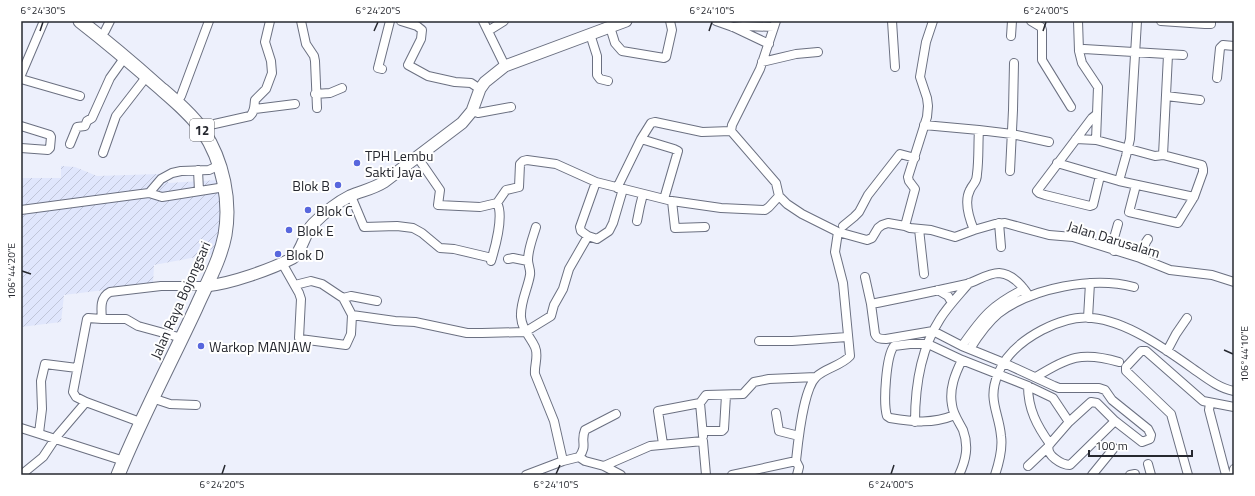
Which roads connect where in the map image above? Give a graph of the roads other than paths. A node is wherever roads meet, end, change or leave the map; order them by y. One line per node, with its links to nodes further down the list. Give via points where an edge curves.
1 (44, 21): 42 (street)
2 (80, 21): 36 (highway, Jalan Raya Bojongsari / 12)
3 (92, 21): 23 (highway, Jalan Raya Bojongsari / 12)
4 (209, 21): 51 (street)
5 (270, 21): 58 (street, via 265,42 272,73 266,89 255,100)
6 (301, 21): 49 (street, via 306,44 315,61)
7 (390, 21): 41 (street, via 378,68)
8 (401, 21): 48 (street, via 422,30 421,39 408,65 428,76 471,83)
9 (483, 21): 26 (street)
10 (504, 21): 26 (street)
11 (626, 21): 24 (main road)
12 (670, 21): 24 (street, via 672,32 664,58 622,51 615,43)
13 (716, 21): 25 (street)
14 (892, 21): 40 (street)
15 (933, 21): 62 (street, via 926,42 920,77 928,106)
16 (1012, 21): 28 (street)
17 (1031, 21): 56 (street, via 1042,30 1041,56 1044,65)
18 (1078, 21): 31 (street)
19 (1137, 21): 33 (street)
20 (1162, 21): 21 (street, via 1205,24 1210,24)
21 (1211, 21)
22 (775, 24): 25 (street); 29 (street)
23 (108, 26): 51 (highway, Jalan Raya Bojongsari / 12)
24 (610, 27): 27 (main road)
25 (733, 27): 29 (street)
26 (488, 31): 39 (street)
27 (590, 34): 39 (main road); 46 (street, via 597,56 597,75 600,79)
28 (1011, 36)
29 (769, 44): 37 (street)
30 (1234, 46): 44 (street, via 1220,48)
31 (1079, 51): 33 (street, via 1084,49); 60 (street, via 1082,63 1098,87)
32 (818, 52): 37 (street)
33 (1135, 53): 34 (street); 73 (street)
34 (1168, 55): 35 (street); 52 (street)
35 (1183, 55)
36 (125, 57): 43 (highway, Jalan Raya Bojongsari / 12); 71 (street, via 110,78 92,118 85,126 77,127)
37 (762, 62): 65 (street)
38 (1014, 63): 66 (street)
39 (505, 66): 48 (main road, via 490,77)
40 (895, 67)
41 (382, 69)
42 (21, 75)
43 (147, 76): 74 (street, via 116,116); 79 (highway, Jalan Raya Bojongsari / 12, via 193,118 211,144)
44 (1217, 78)
45 (21, 79): 50 (street)
46 (608, 81)
47 (342, 88): 49 (street, via 330,93)
48 (480, 90): 59 (main road)
49 (315, 94): 57 (street)
50 (80, 96)
51 (181, 96): 61 (highway, Jalan Raya Bojongsari / 12)
52 (1166, 96): 53 (street); 75 (street)
53 (1200, 100)
54 (295, 104): 58 (street)
55 (511, 107): 59 (street, via 478,113)
56 (1071, 107)
57 (317, 108)
58 (255, 109): 61 (street, via 250,116)
59 (472, 111): 76 (main road, via 462,123)
60 (1097, 114): 68 (street); 69 (street)
61 (210, 125): 120 (highway, Jalan Raya Bojongsari / 12, via 225,158 232,186 234,210 229,250)
62 (924, 125): 64 (street); 77 (street)
63 (21, 126): 72 (street, via 51,137 48,150)
64 (979, 130): 66 (street); 105 (street, via 978,174 967,197)
65 (731, 131): 67 (street, via 702,132 655,122 649,125); 92 (street, Jalan Darusalam, via 776,183)
66 (1012, 134): 70 (street); 81 (street)
67 (641, 139): 87 (street); 94 (street, via 678,151)
68 (1076, 139): 69 (street); 78 (street)
69 (1096, 140): 73 (street)
70 (1049, 142)
71 (70, 144)
72 (21, 148)
73 (1128, 149): 75 (street, via 1155,156); 83 (street)
74 (103, 153)
75 (1162, 155): 93 (street, via 1202,165 1204,168)
76 (418, 158): 91 (main road, via 378,186); 95 (street, via 440,190 438,205 480,207)
77 (915, 158): 100 (street, via 908,179 915,189); 103 (street, via 900,154 868,195 859,212)
78 (1057, 163): 82 (street); 82 (street, via 1038,188 1038,192 1090,206 1093,205)
79 (220, 165): 80 (street, via 209,170); 86 (highway, Jalan Raya Bojongsari / 12)
80 (198, 170): 88 (street); 89 (street, via 172,173 161,179)
81 (1010, 171)
82 (1100, 176): 83 (street)
83 (1119, 181): 85 (street)
84 (596, 182): 87 (street); 95 (street, via 556,164 523,161 520,164 519,187 506,190); 106 (street, via 580,227)
85 (1136, 185): 93 (street); 93 (street, via 1129,212 1178,223)
86 (225, 187): 88 (street); 120 (highway, Jalan Raya Bojongsari / 12, via 225,234)
87 (620, 188): 90 (street); 106 (street, via 609,231 597,239)
88 (199, 191): 89 (street, via 162,197)
89 (149, 193): 96 (street)
90 (644, 194): 94 (street); 97 (street)
91 (351, 196): 95 (street, via 364,227 413,228 440,248 492,259 500,215); 113 (main road, via 329,209 312,224 297,254)
92 (779, 196): 94 (street, via 765,210 721,208); 103 (street, Jalan Darusalam, via 794,210)
93 (1194, 197)
94 (668, 200): 102 (street, via 675,228)
95 (497, 203)
96 (21, 210)
97 (637, 221)
98 (998, 224): 105 (street, Jalan Darusalam); 108 (street); 109 (street, Jalan Darusalam, via 1005,223 1049,235 1073,237)
99 (1118, 224): 109 (street)
100 (905, 226): 103 (street, Jalan Darusalam, via 885,224 867,240); 104 (street, Jalan Darusalam)
101 (536, 227): 112 (street)
102 (705, 227)
103 (840, 229): 135 (street, via 835,252 843,283)
104 (919, 230): 105 (street, Jalan Darusalam, via 931,230 954,237); 114 (street)
105 (974, 230)
106 (588, 236): 134 (street, via 569,269 551,316)
107 (1148, 239): 110 (street)
108 (1001, 247)
109 (1114, 251): 110 (street, Jalan Darusalam)
110 (1140, 258): 116 (street, Jalan Darusalam, via 1170,270 1212,275)
111 (508, 259): 112 (street)
112 (528, 261): 134 (street, via 530,275 521,316)
113 (282, 263): 119 (street); 120 (main road)
114 (924, 274)
115 (865, 277): 128 (street)
116 (1234, 282)
117 (969, 283): 122 (street, via 998,273 1017,280); 123 (street); 127 (street)
118 (1090, 283): 121 (street, via 1102,282); 124 (street); 130 (street)
119 (295, 285): 125 (street, via 305,281 315,282); 129 (street, via 301,299 300,339 346,344 351,334)
120 (210, 286): 132 (street, via 161,286 110,292 102,300); 136 (highway, Jalan Raya Bojongsari / 12); 153 (highway, Jalan Raya Bojongsari / 12, via 190,339)
121 (1134, 287)
122 (1024, 289): 124 (street); 139 (street, via 996,305 976,325)
123 (938, 290): 127 (street, via 948,296); 128 (street)
124 (1029, 296): 139 (street, via 1006,308 991,320)
125 (343, 298): 126 (street, via 351,296); 129 (street)
126 (377, 301)
127 (952, 303): 133 (street)
128 (871, 304): 133 (street, via 876,338)
129 (352, 315): 134 (street, via 415,322 467,333)
130 (1088, 318): 140 (street, via 1121,326); 143 (street, via 1063,322 1033,335 1013,350)
131 (1187, 318): 140 (street)
132 (102, 319): 136 (street, via 126,319 138,326); 144 (street, via 86,319)
133 (933, 331): 138 (street); 139 (street)
134 (525, 332): 177 (street, via 535,346 535,374 554,421)
135 (847, 337): 137 (street, via 792,341); 146 (street, via 850,356)
136 (182, 338): 163 (highway, Jalan Raya Bojongsari / 12)
137 (759, 340)
138 (928, 344): 141 (street); 164 (street, via 917,379); 164 (street, via 894,346 890,353 885,394 887,416)
139 (966, 348): 143 (street)
140 (1167, 351): 150 (street, via 1217,385)
141 (962, 360): 145 (street); 161 (street, via 953,385 952,405)
142 (1119, 362): 147 (street, via 1092,356 1073,358 1056,364)
143 (1004, 363): 145 (street); 147 (street)
144 (77, 368): 154 (street, via 73,392 76,397); 168 (street, via 45,364 41,381 42,409)
145 (998, 374): 148 (street); 193 (street, via 993,395 1002,444)
146 (816, 377): 151 (street, via 754,382 743,394); 169 (street, via 808,390)
147 (1036, 377): 149 (street)
148 (1028, 386): 152 (street); 173 (street, via 1028,400 1034,418)
149 (1059, 388): 152 (street); 162 (street, via 1095,387 1104,390 1112,400 1148,429 1150,439 1142,442)
150 (1234, 391)
151 (726, 395): 155 (street, via 706,395); 167 (street, via 724,429)
152 (1053, 398): 165 (street)
153 (158, 400): 157 (street, via 170,404); 186 (highway, Jalan Raya Bojongsari / 12)
154 (86, 402): 163 (street); 170 (street)
155 (700, 403): 167 (street); 172 (street, via 658,411)
156 (1210, 403): 158 (street); 196 (street, via 1203,401 1146,351 1141,351 1126,367 1126,371 1171,414); 197 (street, via 1209,410)
157 (196, 406)
158 (1234, 407)
159 (776, 413): 169 (street, via 779,431)
160 (616, 414): 175 (street, via 585,430 584,448)
161 (955, 415): 164 (street, via 944,419); 192 (street, via 963,431 966,446 965,460)
162 (1115, 421): 165 (street, via 1097,403 1091,402); 173 (street, via 1070,465 1065,465 1048,452)
163 (140, 422): 176 (highway, Jalan Raya Bojongsari / 12)
164 (915, 422)
165 (1069, 422): 173 (street)
166 (21, 428): 168 (street)
167 (703, 431): 171 (street)
168 (39, 433): 170 (street)
169 (799, 436): 178 (street)
170 (55, 439): 176 (street); 184 (street, via 43,457)
171 (703, 441): 172 (street); 189 (street)
172 (663, 444): 180 (street, via 650,446)
173 (1049, 446): 181 (street)
174 (1114, 448): 194 (street)
175 (579, 457): 177 (street); 180 (street)
176 (124, 461): 185 (highway, Jalan Raya Bojongsari / 12)
177 (563, 461): 183 (street)
178 (796, 461): 190 (street); 191 (street, via 799,467)
179 (1148, 464): 195 (street)
180 (604, 466): 188 (street)
181 (1028, 466)
182 (1234, 469): 198 (street)
183 (543, 472): 187 (street)
184 (21, 475)
185 (118, 475)
186 (127, 475)
187 (526, 475)
188 (621, 475)
189 (706, 475)
190 (732, 475)
191 (798, 475)
192 (959, 475)
193 (995, 475)
194 (1092, 475)
195 (1151, 475)
196 (1188, 475)
197 (1226, 475)
198 (1233, 475)

